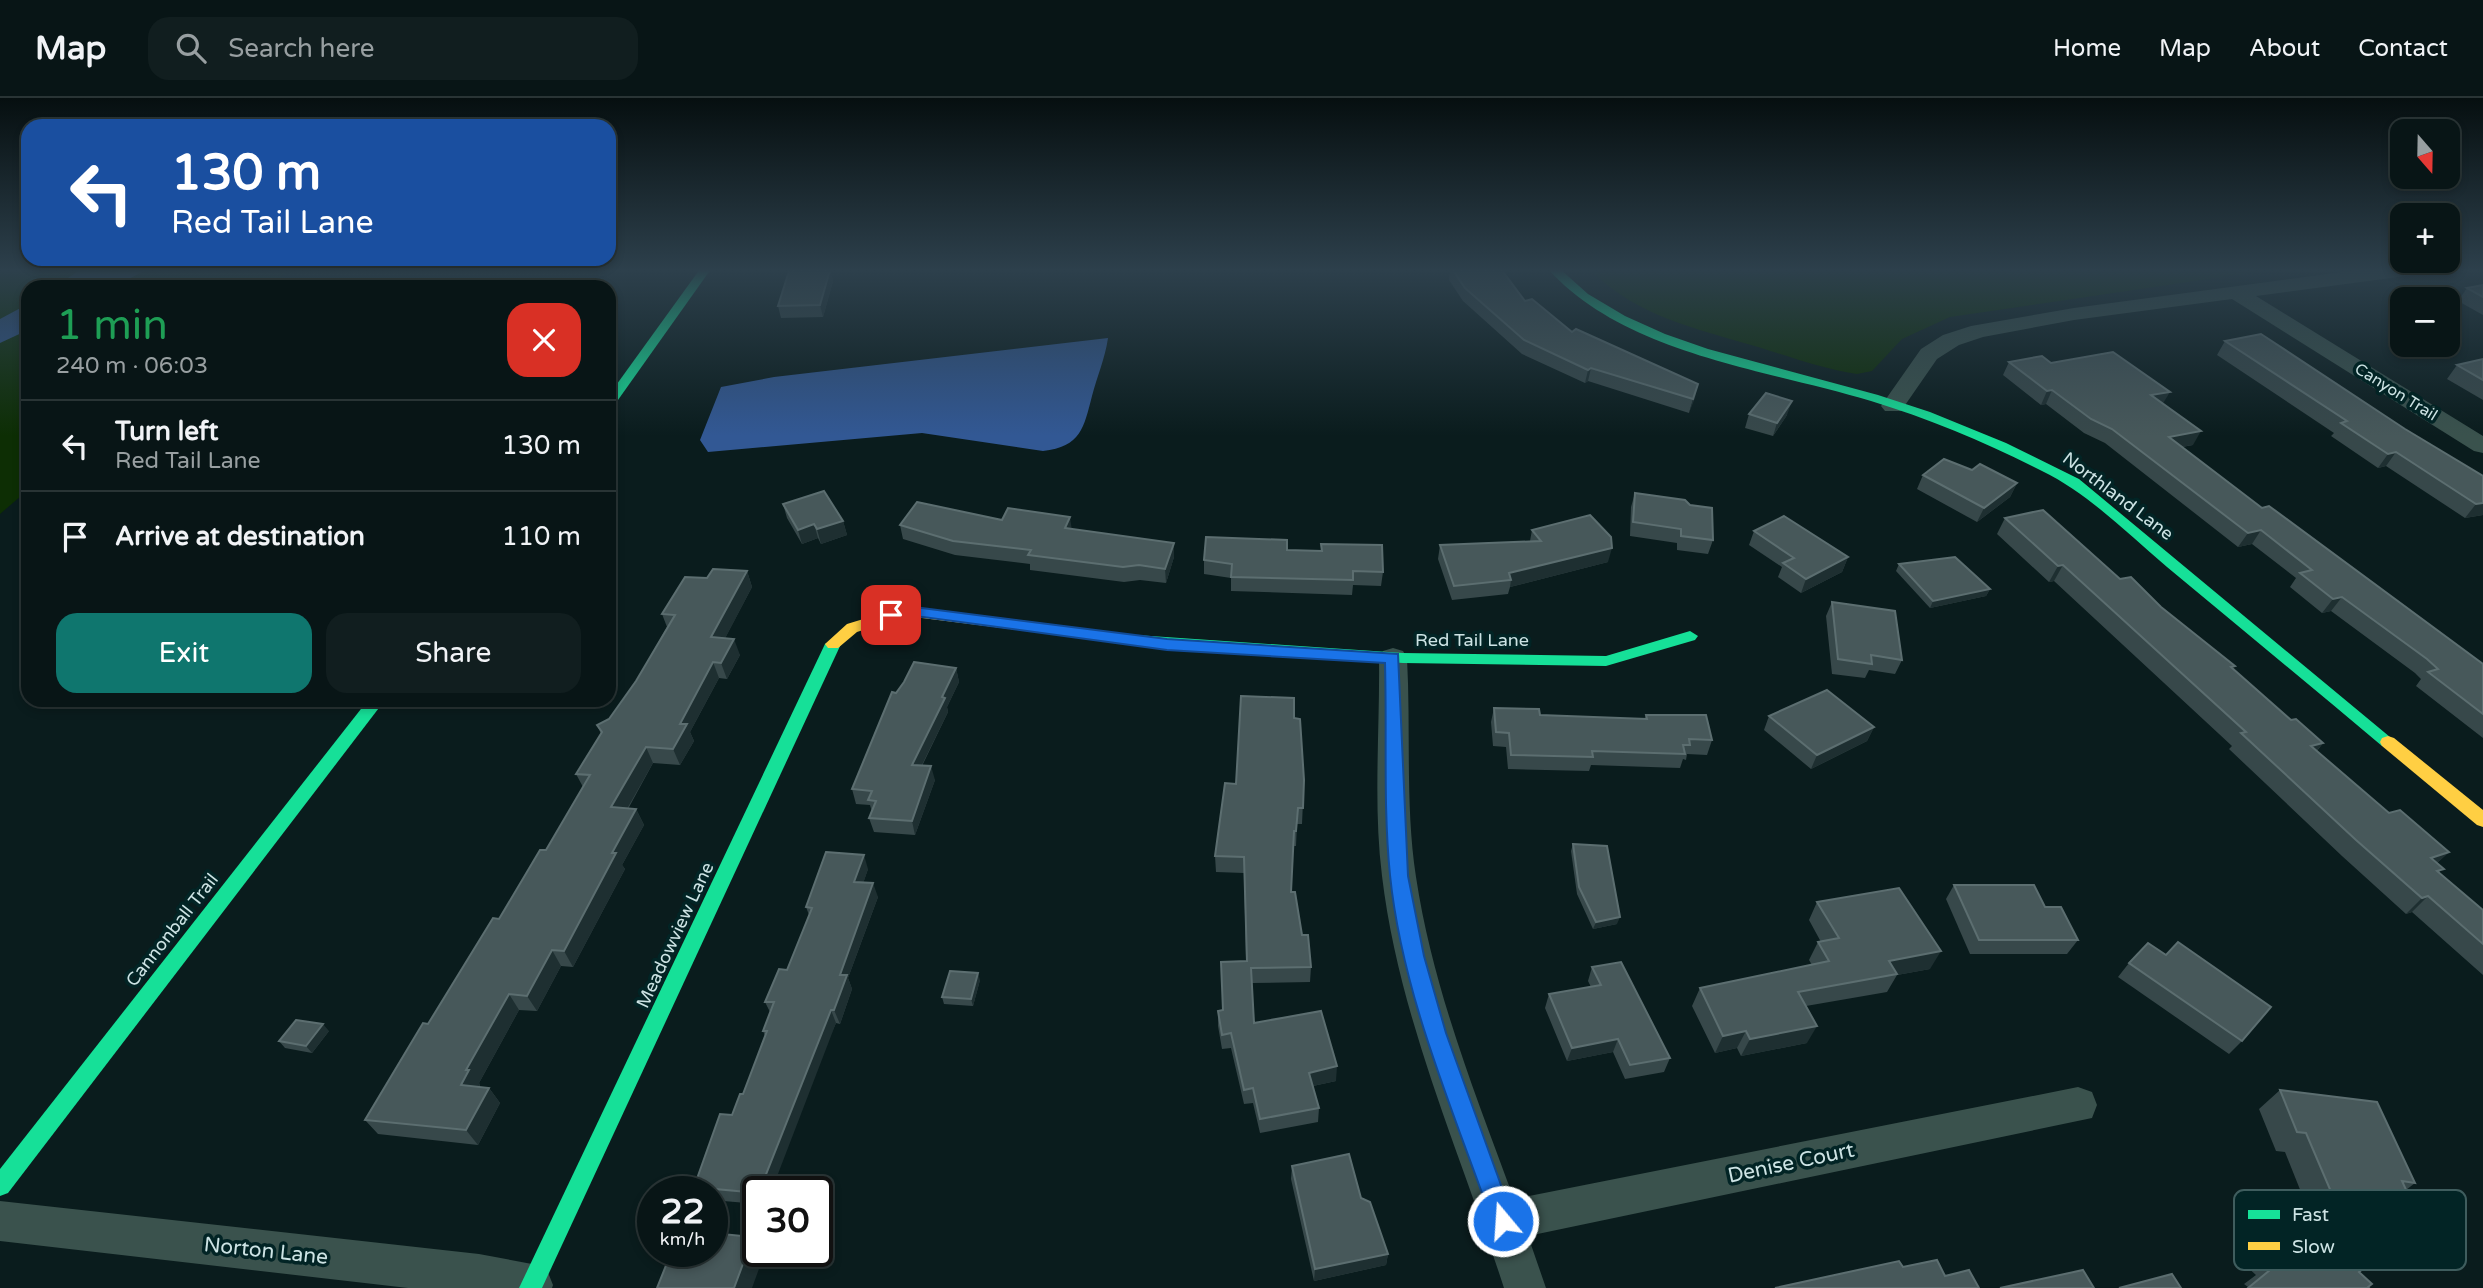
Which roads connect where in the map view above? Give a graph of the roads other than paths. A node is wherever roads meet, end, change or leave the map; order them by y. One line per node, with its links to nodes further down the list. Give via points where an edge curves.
1 (666, 325): 5 (street)
2 (1628, 325): 6 (street, Northland Lane)
3 (2015, 325): 6 (street, via 1951,340 1929,354)
4 (2287, 325): 7 (street, Canyon Trail)
5 (616, 394)
6 (1893, 406): 12 (street, Northland Lane, via 1988,438 2074,482)
7 (2483, 446)
8 (875, 619): 10 (street, Red Tail Lane, via 915,612 1167,644); 17 (street, Meadowview Lane, via 835,639)
9 (1690, 636): 10 (street, Red Tail Lane, via 1606,661)
10 (1393, 658): 16 (street, via 1399,876 1436,1033)
11 (372, 707): 14 (street, Cannonball Trail)
12 (2483, 820)
13 (2078, 1105): 16 (street, Denise Court)
14 (0, 1186)
15 (0, 1221): 17 (street, Norton Lane, via 479,1276)
16 (1503, 1221): 18 (street)
17 (531, 1286)
18 (1525, 1288)

